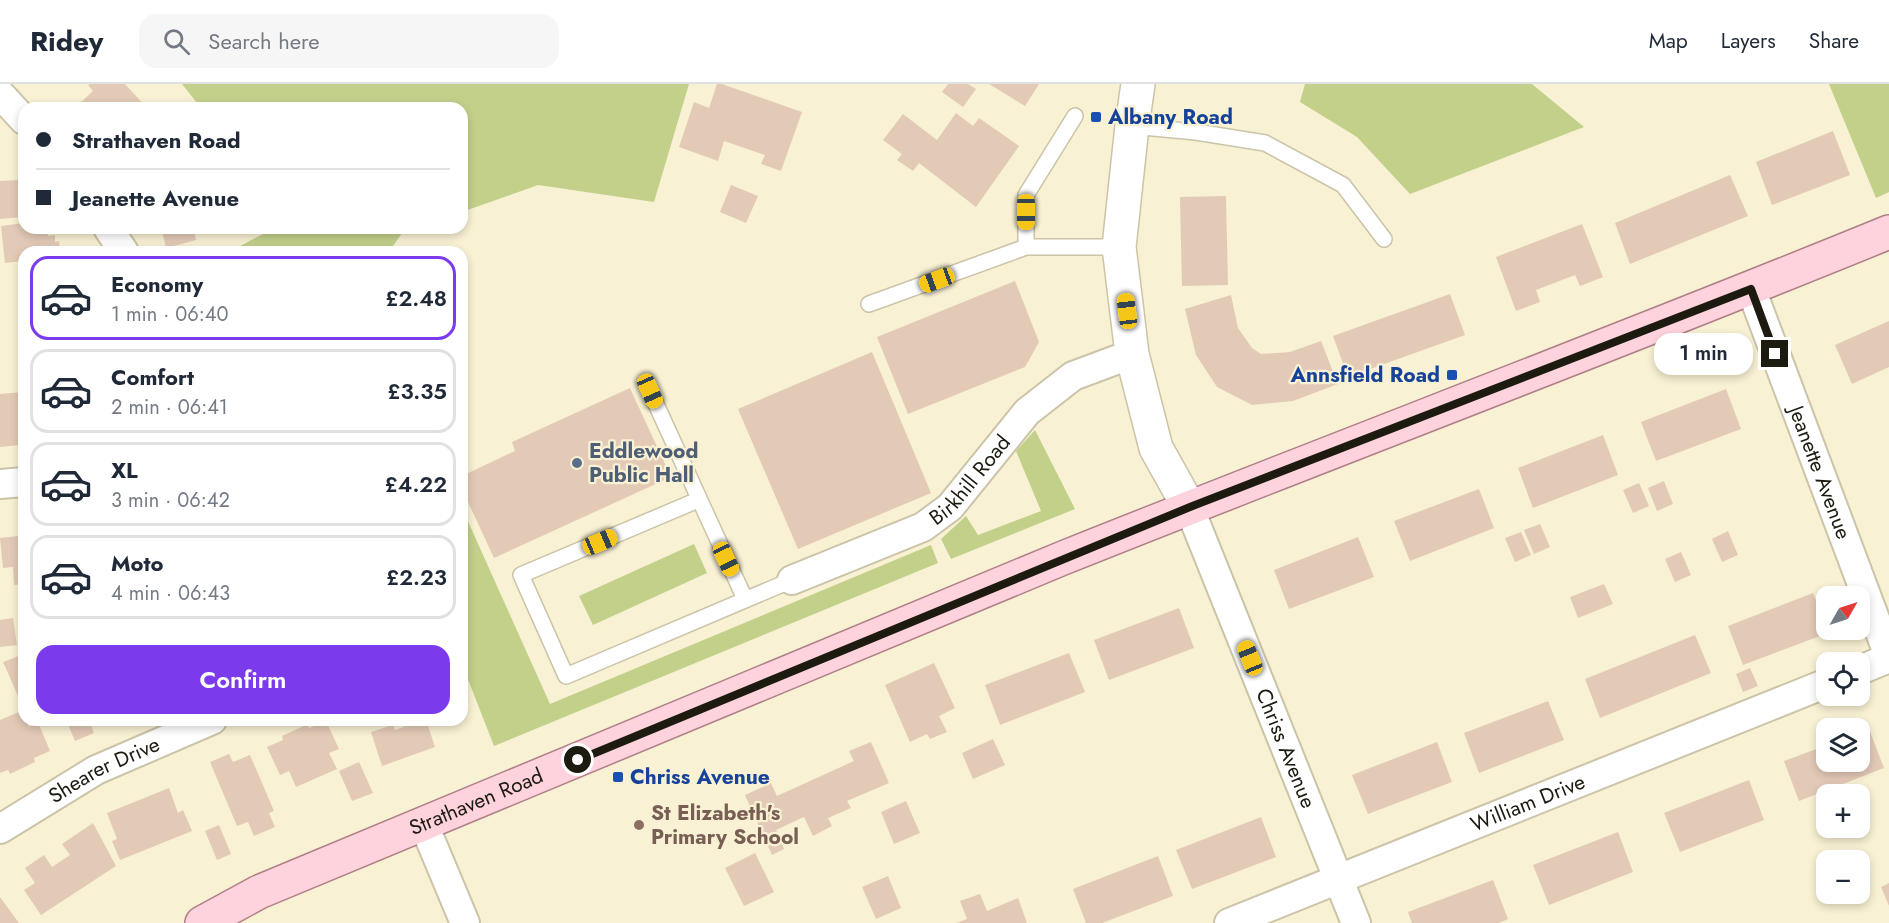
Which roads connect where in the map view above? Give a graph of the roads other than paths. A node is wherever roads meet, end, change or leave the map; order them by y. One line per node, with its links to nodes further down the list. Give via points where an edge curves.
1 (1138, 84): 5 (street)
2 (0, 94): 3 (street)
3 (18, 114)
4 (1075, 116): 8 (lane, via 1026,195)
5 (1132, 126): 7 (lane, via 1265,143 1343,185); 9 (street)
6 (1889, 232): 10 (main road, Strathaven Road)
7 (1384, 239)
8 (1026, 247): 9 (lane); 11 (lane)
9 (1119, 247): 12 (street)
10 (1751, 289): 17 (main road, Strathaven Road); 20 (street, Jeanette Avenue)
11 (870, 304)
12 (1132, 354): 17 (street, via 1156,448); 18 (street, Birkhill Road, via 1073,376 1027,412 950,507 923,527)
13 (650, 391): 16 (lane)
14 (18, 482): 15 (street)
15 (0, 484)
16 (698, 500): 19 (lane); 19 (lane, via 521,575 566,676)
17 (1190, 507): 24 (main road, Strathaven Road); 26 (street, Chriss Avenue)
18 (792, 580): 19 (lane)
19 (745, 599)
20 (1889, 657): 21 (street)
21 (1870, 666)
22 (1816, 687): 26 (street, William Drive)
23 (198, 726): 25 (street, Shearer Drive, via 96,770)
24 (424, 825): 27 (main road, Strathaven Road, via 259,892); 28 (street)
25 (0, 829)
26 (1338, 879): 29 (street, William Drive); 30 (street, Chriss Avenue)
27 (202, 923)
28 (465, 923)
29 (1229, 923)
30 (1356, 923)

